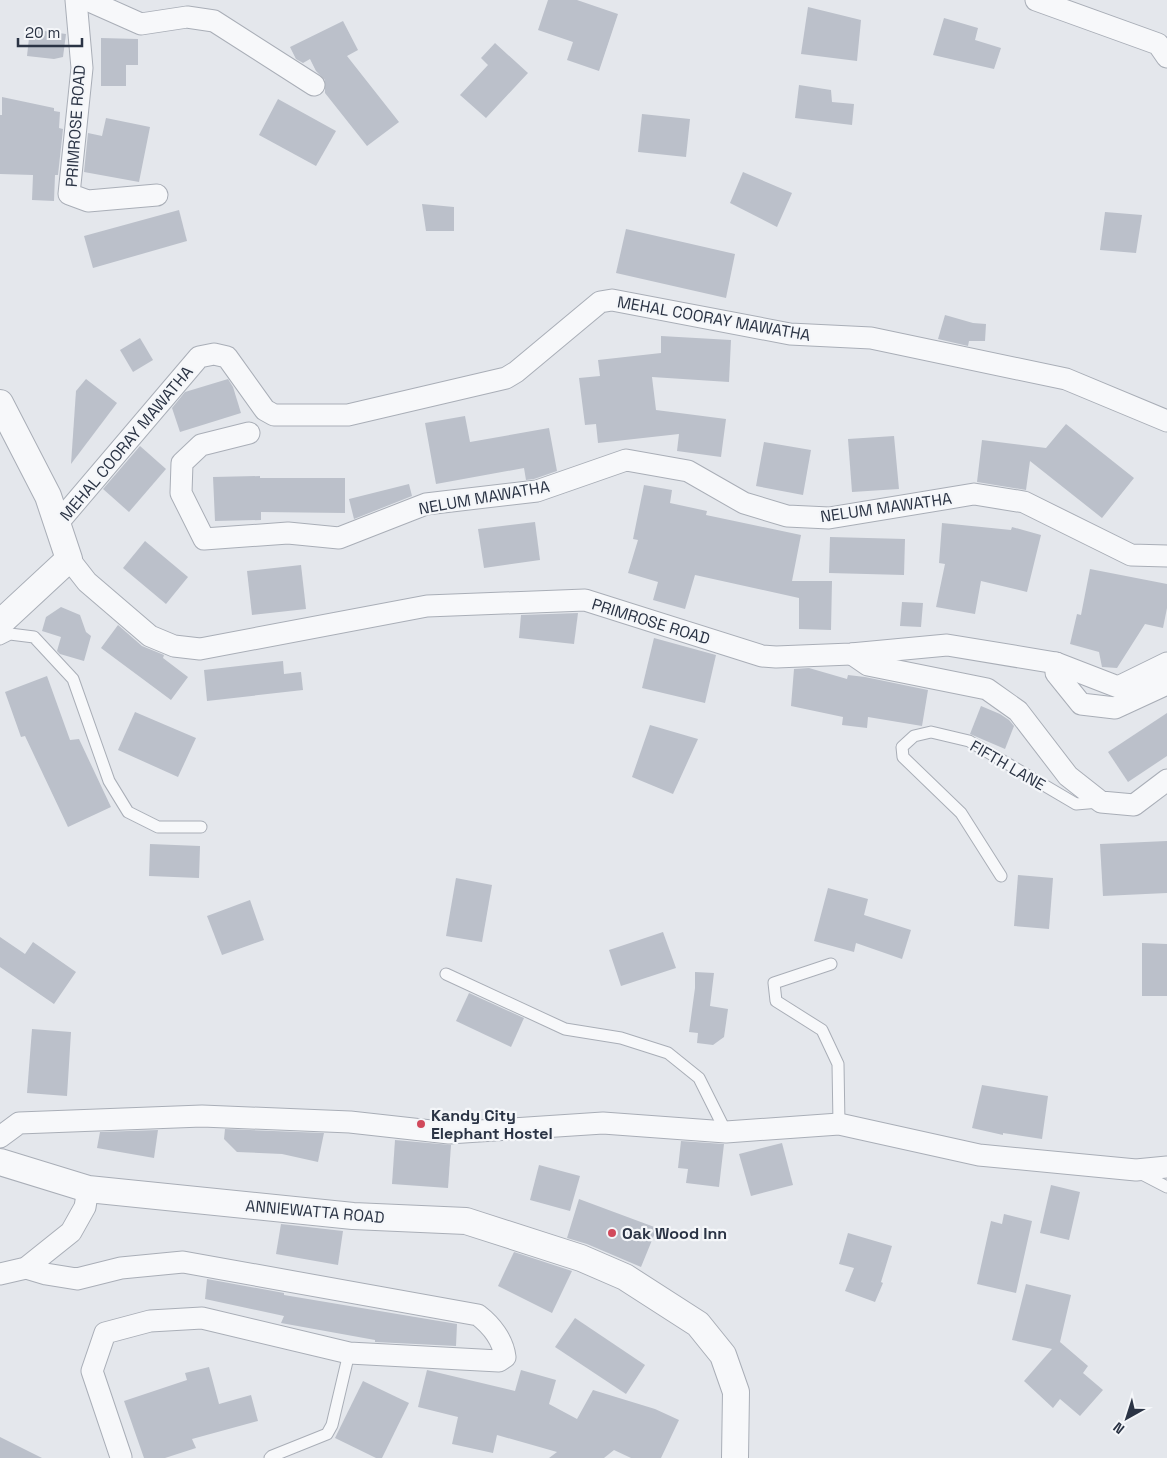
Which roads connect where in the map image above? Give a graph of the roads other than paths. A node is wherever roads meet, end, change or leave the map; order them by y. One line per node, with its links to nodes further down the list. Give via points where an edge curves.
1 (76, 0): 6 (street, PRIMROSE ROAD, via 82,68 69,194 88,201)
2 (87, 0): 5 (street, via 141,24 187,17 214,21)
3 (1036, 0): 4 (street, via 1158,44)
4 (1167, 56)
5 (314, 85)
6 (156, 195)
7 (0, 403): 10 (street, via 48,496)
8 (1167, 421): 10 (street, MEHAL COORAY MAWATHA, via 1066,378 871,338 790,334 612,300 600,302 506,378 348,415 274,415 266,410 227,357 214,354 199,357)
9 (249, 434): 11 (street, NELUM MAWATHA, via 201,445 182,463 181,493 204,539 288,533 339,538 426,504 537,491 626,460 688,471 744,503 787,516 830,518 974,494 1024,502 1131,555)
10 (57, 524): 12 (street)
11 (1167, 556)
12 (69, 559): 13 (street); 15 (street, PRIMROSE ROAD, via 87,582 150,636 174,646 200,649 427,606 585,600 762,656)
13 (0, 623)
14 (0, 639): 21 (lane, via 10,634 34,637 72,679 109,781 128,812 158,827)
15 (851, 654): 16 (street, PRIMROSE ROAD, via 947,646); 20 (street, via 868,665 986,689 1018,712 1068,776)
16 (1056, 663): 17 (street, PRIMROSE ROAD, via 1118,687); 18 (street, via 1056,673 1081,704 1115,708)
17 (1167, 663)
18 (1167, 684)
19 (1167, 780): 20 (street, via 1134,805)
20 (1101, 802): 22 (lane, FIFTH LANE, via 1076,804 969,741 931,732 914,736 902,747 903,757 962,813)
21 (201, 827)
22 (1001, 876)
23 (831, 964): 25 (lane, via 774,984 776,1000 822,1030 838,1064)
24 (446, 974): 26 (lane, via 565,1029 621,1038 668,1053 699,1078)
25 (839, 1124): 26 (street); 30 (street, via 979,1155)
26 (726, 1132): 27 (street, via 603,1123 449,1133 350,1122 202,1116 19,1123)
27 (0, 1137)
28 (0, 1162): 32 (street, ANNIEWATTA ROAD)
29 (1167, 1166): 30 (street)
30 (1136, 1170): 31 (lane)
31 (1167, 1187)
32 (88, 1189): 33 (street, via 85,1207 71,1232); 38 (street, ANNIEWATTA ROAD, via 353,1216 466,1221 581,1258 625,1277 698,1324 723,1354 736,1392)
33 (26, 1268): 34 (street); 35 (street, via 77,1279 121,1268 183,1262 478,1315 492,1326 505,1357 499,1362)
34 (0, 1274)
35 (349, 1353): 36 (street, via 202,1318 150,1321 105,1333 92,1371); 37 (lane, via 327,1434)
36 (121, 1458)
37 (270, 1458)
38 (735, 1458)

